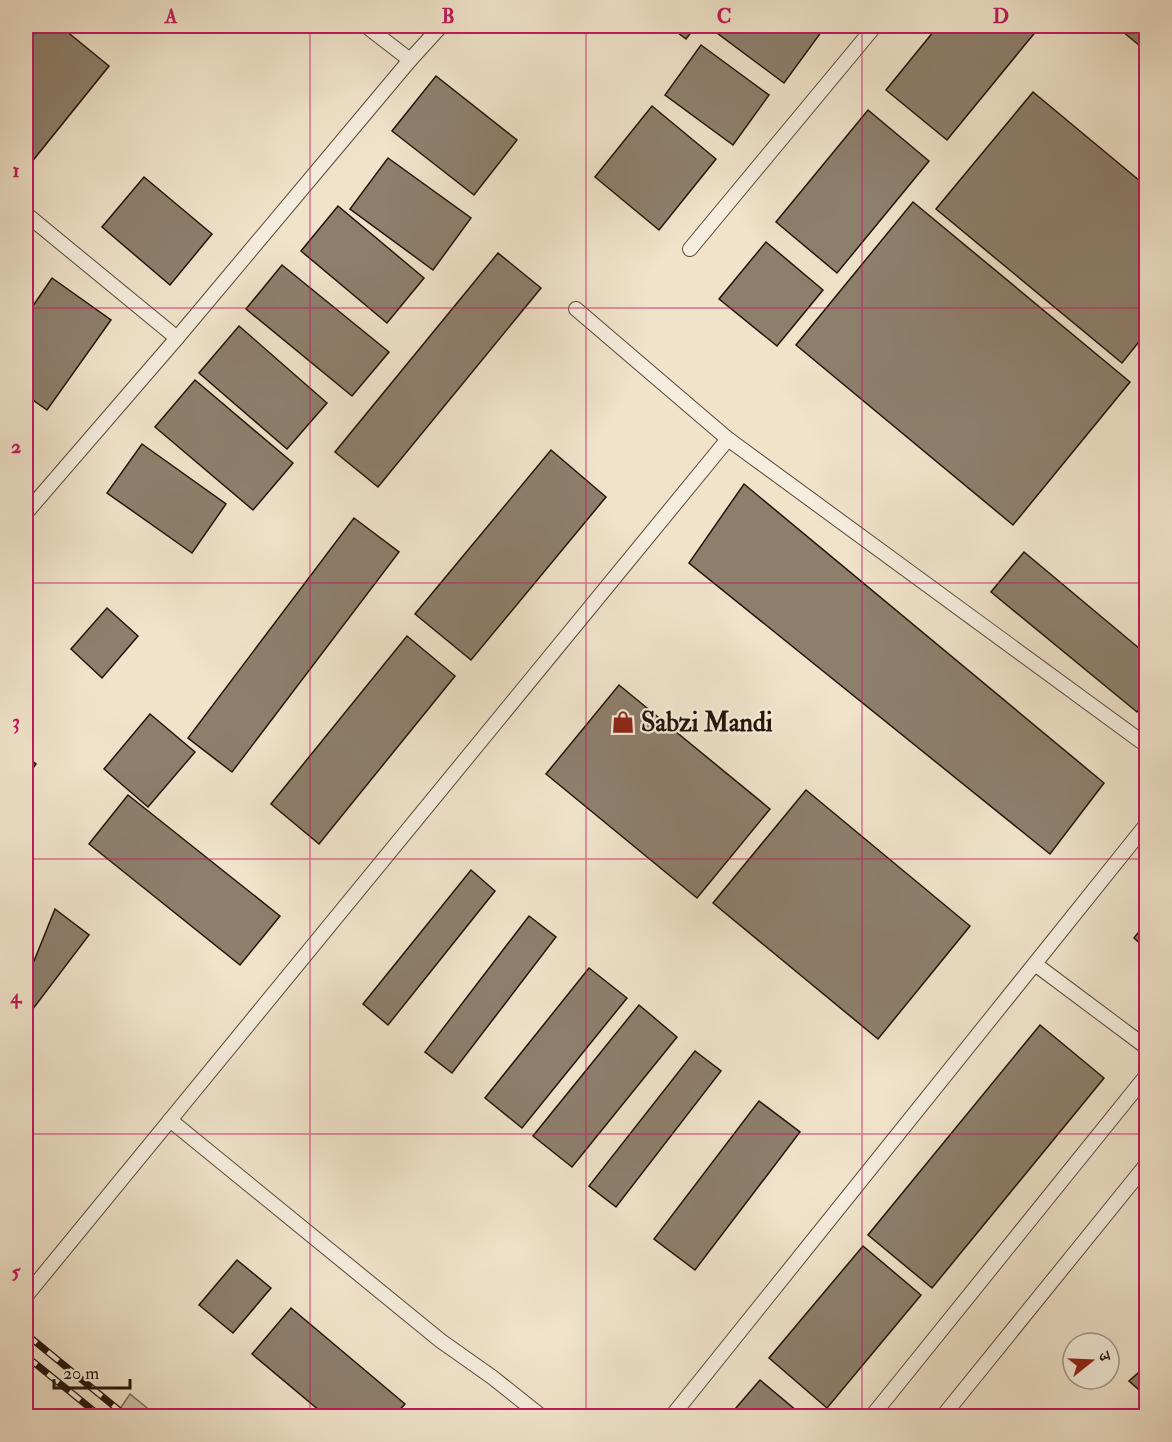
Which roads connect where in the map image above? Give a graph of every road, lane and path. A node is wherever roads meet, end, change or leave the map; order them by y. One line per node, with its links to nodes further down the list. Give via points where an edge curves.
1 (366, 26): 4 (lane)
2 (441, 26): 4 (lane)
3 (875, 26): 6 (lane)
4 (410, 60): 8 (lane)
5 (26, 214): 8 (lane)
6 (690, 249)
7 (576, 309): 9 (lane)
8 (177, 338): 10 (lane)
9 (728, 439): 11 (lane); 16 (lane)
10 (26, 513)
11 (1146, 745)
12 (1146, 825): 13 (lane)
13 (1035, 964): 14 (lane); 20 (lane)
14 (1146, 1047)
15 (1146, 1076): 21 (lane)
16 (170, 1120): 18 (lane); 19 (lane, via 441,1341)
17 (1146, 1165): 22 (lane)
18 (26, 1296)
19 (541, 1416)
20 (672, 1416)
21 (872, 1416)
22 (943, 1416)

